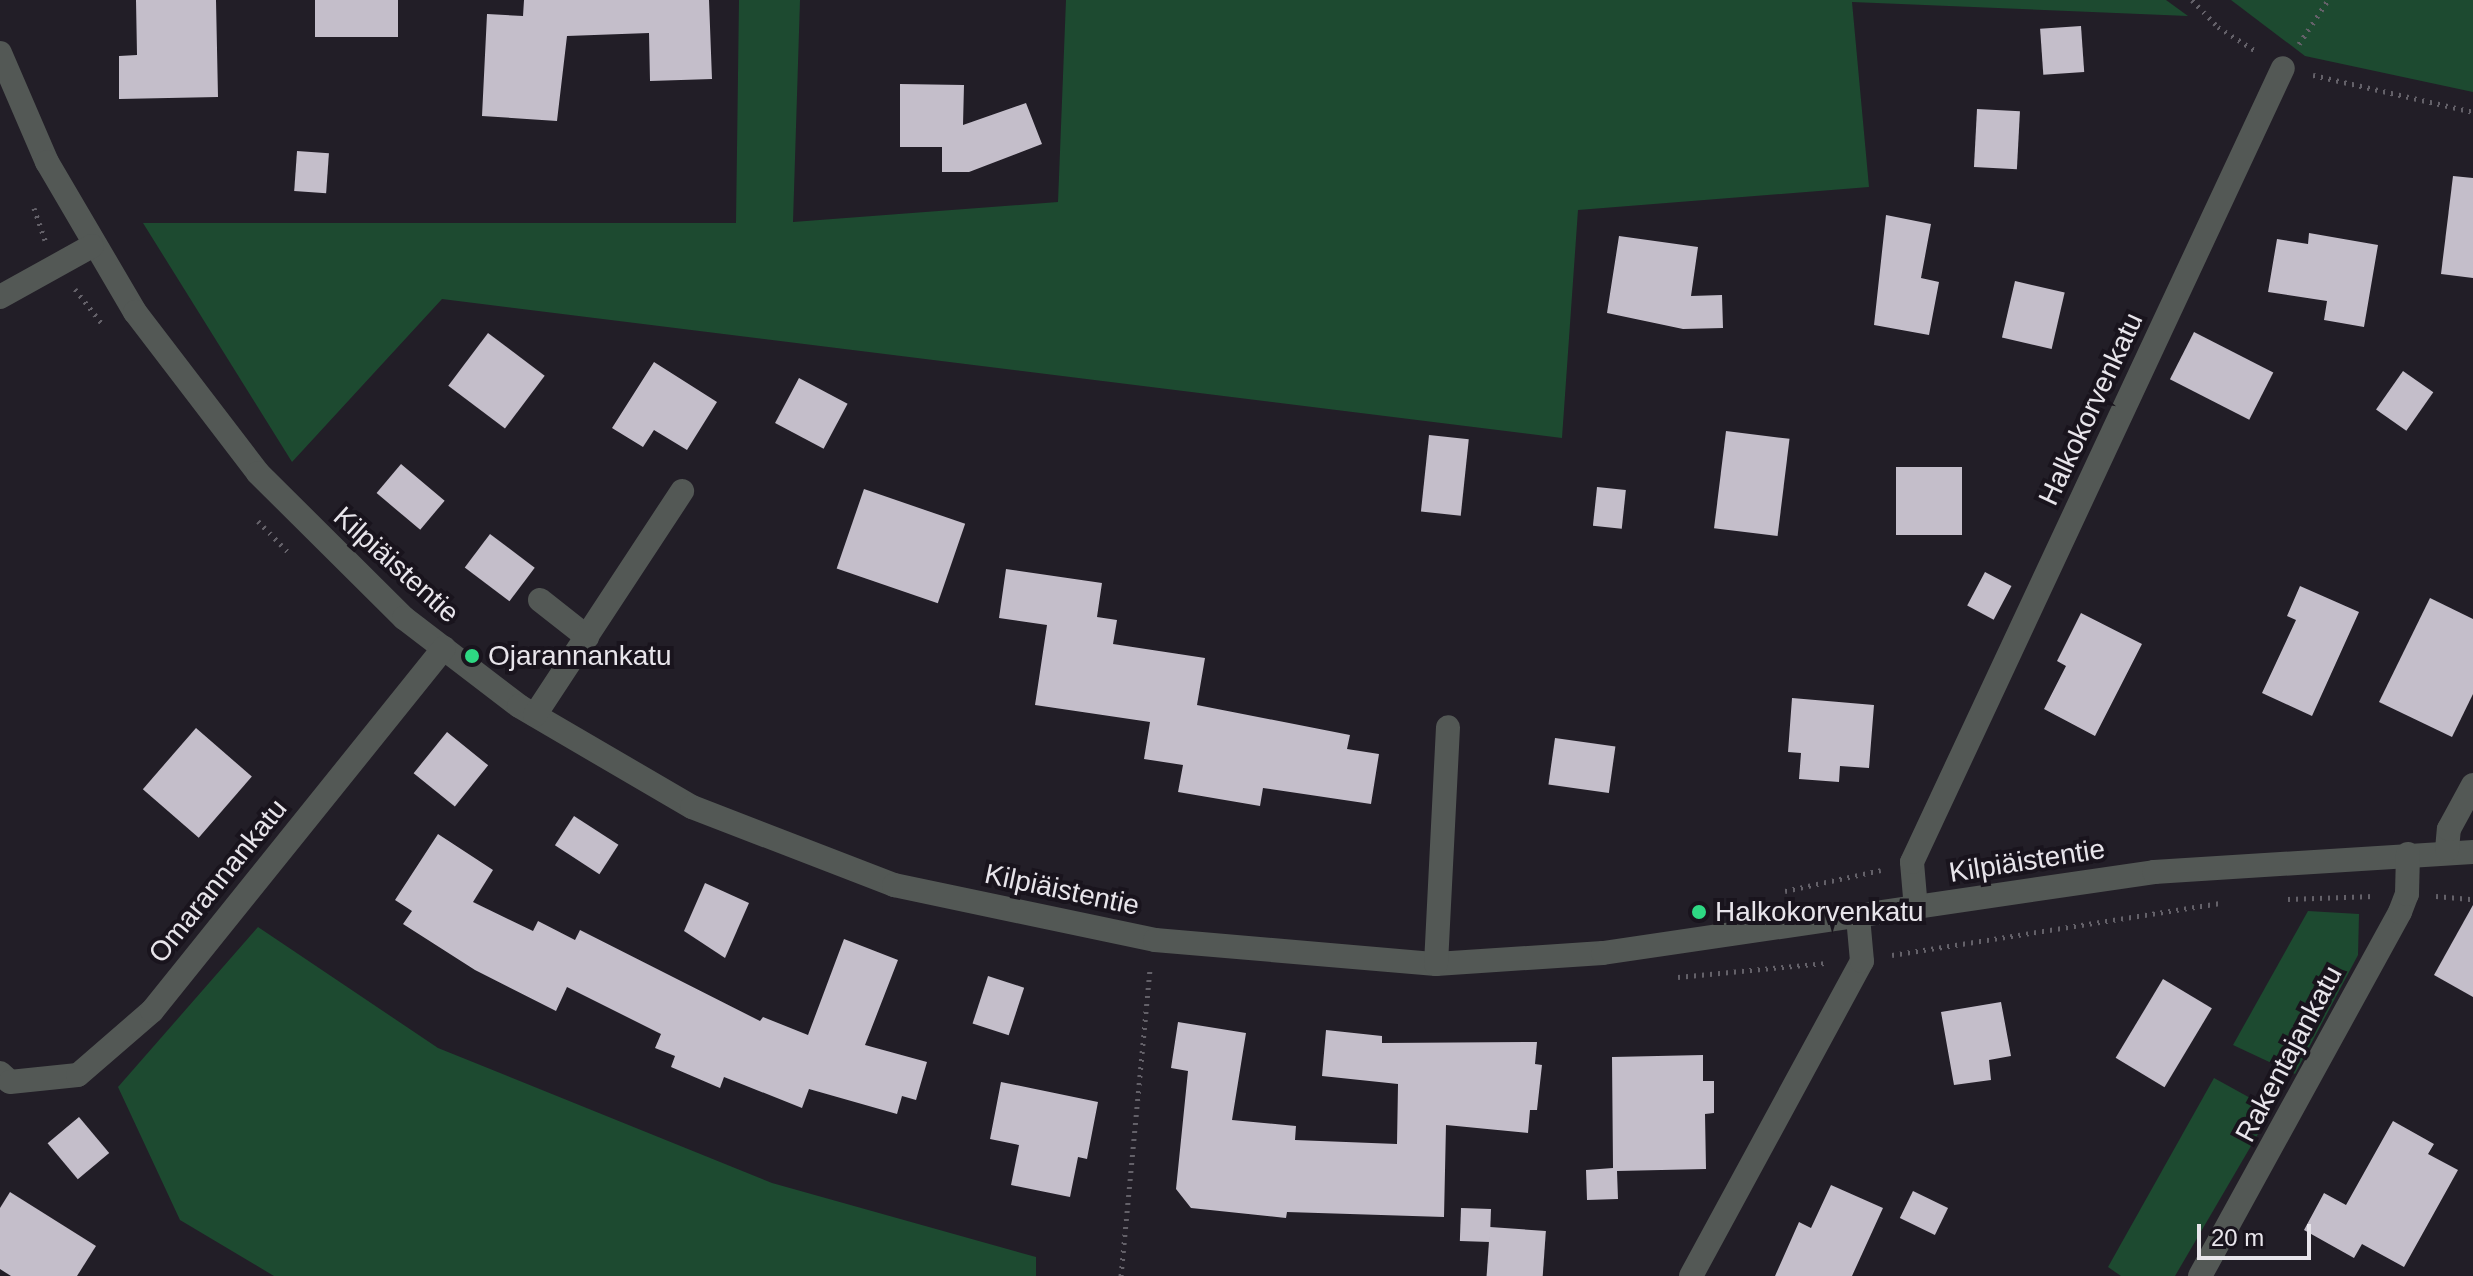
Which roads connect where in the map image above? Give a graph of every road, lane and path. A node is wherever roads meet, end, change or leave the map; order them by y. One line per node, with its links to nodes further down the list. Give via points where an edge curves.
1 (2192, 0): 4 (path, via 2218,27)
2 (2328, 0): 4 (path)
3 (0, 53): 7 (street, Kilpiäistentie)
4 (2283, 68): 5 (path); 27 (street, Halkokorvenkatu, via 1912,862)
5 (2473, 112)
6 (33, 202): 8 (path)
7 (92, 246): 8 (street); 16 (street, Kilpiäistentie, via 258,473 342,559)
8 (59, 267): 9 (street); 10 (path)
9 (0, 297)
10 (107, 330)
11 (682, 491): 15 (street)
12 (254, 516): 13 (path)
13 (295, 559)
14 (540, 600): 15 (street)
15 (587, 637): 17 (street)
16 (444, 648): 17 (street, Kilpiäistentie); 35 (street, Omarannankatu, via 152,1011 78,1075 10,1082)
17 (535, 715): 30 (street, Kilpiäistentie, via 692,807 894,885 1155,940)
18 (1448, 727): 30 (street)
19 (2473, 785): 20 (street, via 2449,829)
20 (2447, 850): 21 (street, Kilpiäistentie); 22 (street, Kilpiäistentie)
21 (2473, 852)
22 (2408, 854): 23 (street, Rakentajankatu); 27 (street, Kilpiäistentie, via 2154,872)
23 (2407, 894): 24 (path); 25 (path); 38 (street, Rakentajankatu)
24 (2273, 899)
25 (2473, 899)
26 (2230, 902): 29 (path)
27 (1916, 909): 28 (street, Kilpiäistentie)
28 (1858, 917): 29 (street); 30 (street, Kilpiäistentie, via 1603,953)
29 (1862, 961): 34 (path); 37 (street)
30 (1436, 964)
31 (1135, 967): 32 (path)
32 (1150, 970): 33 (path); 36 (path)
33 (1165, 971)
34 (1670, 978)
35 (0, 1073)
36 (1121, 1276)
37 (1691, 1276)
38 (2200, 1276)

